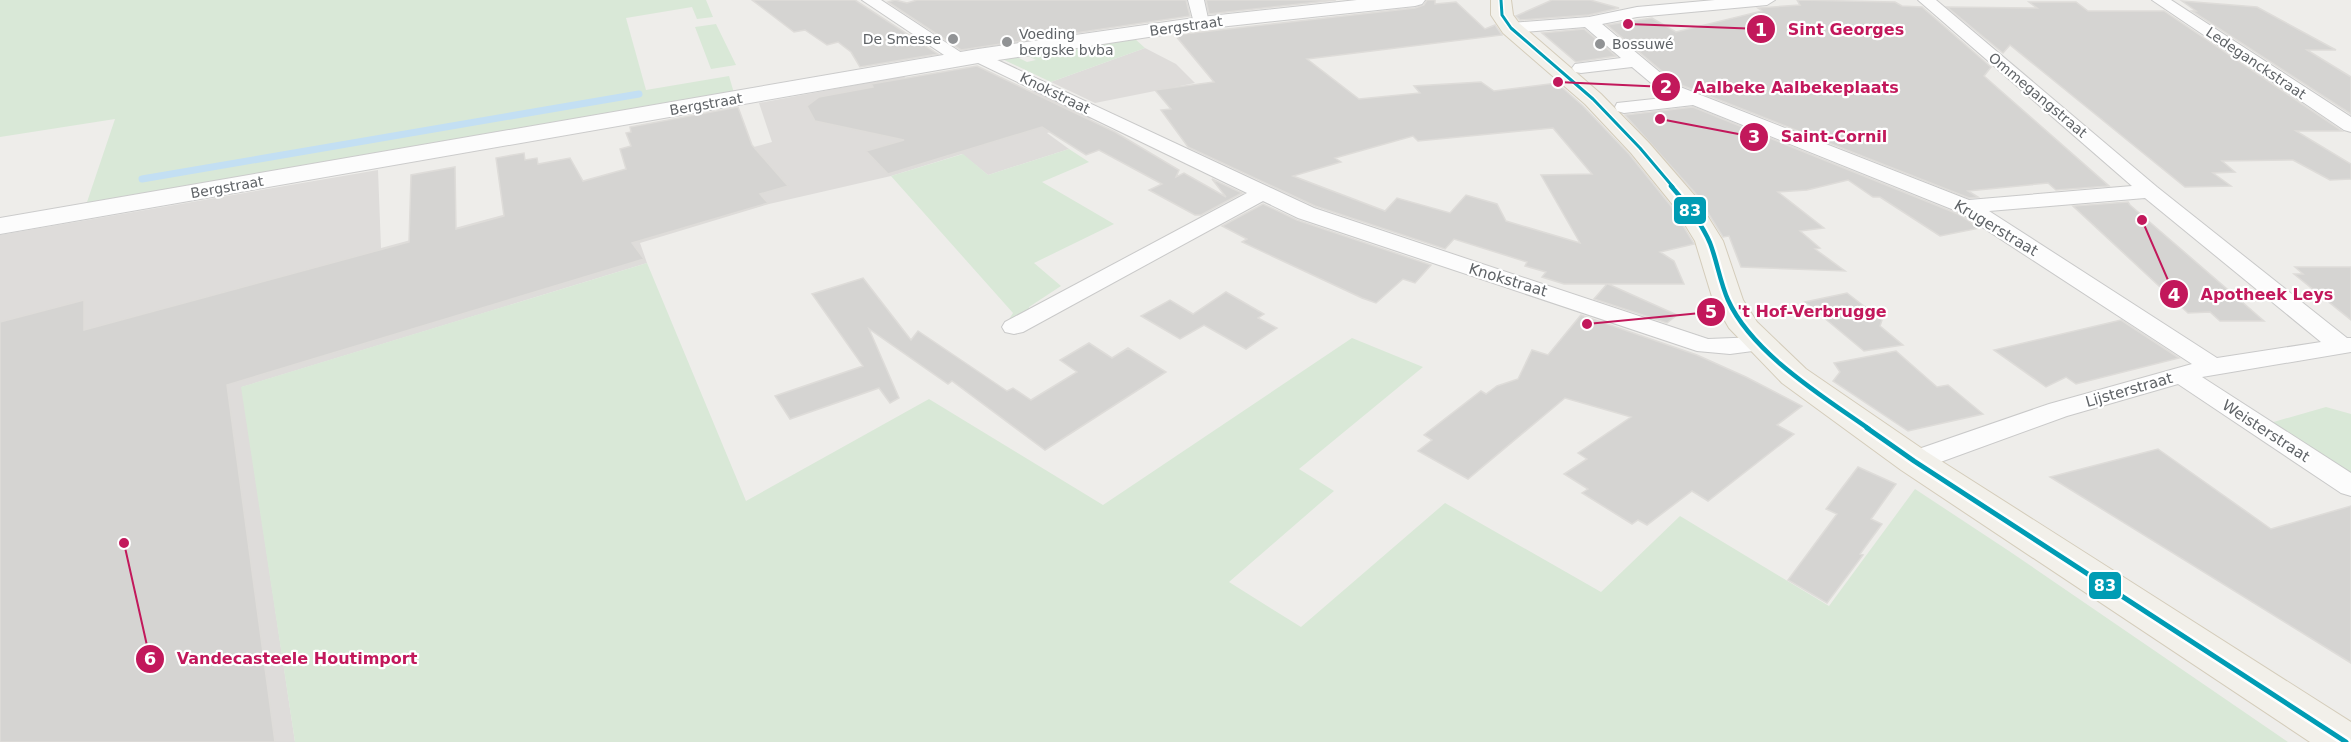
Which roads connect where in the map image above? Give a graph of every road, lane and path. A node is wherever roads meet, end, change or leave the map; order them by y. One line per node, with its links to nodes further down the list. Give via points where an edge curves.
1 (870, 0): 10 (street, Knokstraat)
2 (1196, 0): 9 (street)
3 (1415, 0): 9 (street, Bergstraat)
4 (1767, 0): 8 (street, via 1637,12)
5 (1926, 0): 16 (street, Ommegangstraat)
6 (2160, 0): 15 (street, Ledeganckstraat)
7 (1506, 14): 8 (street); 21 (main road, via 1640,148 1685,202 1709,241 1728,300 1745,328)
8 (1589, 22): 14 (street, Krugerstraat, via 1669,89)
9 (1201, 23): 10 (street, Bergstraat)
10 (970, 58): 17 (street, Knokstraat); 19 (street, Bergstraat)
11 (1632, 62): 12 (street)
12 (1581, 68)
13 (1668, 93): 14 (street, via 1659,101 1627,105)
14 (1693, 100): 18 (street, Krugerstraat)
15 (2351, 126)
16 (2150, 191): 18 (street); 22 (street, Ommegangstraat)
17 (1262, 192): 20 (street); 21 (street, Knokstraat, via 1306,213 1706,346)
18 (1967, 207): 23 (street, Krugerstraat)
19 (0, 226)
20 (1014, 327)
21 (1747, 345): 25 (main road)
22 (2346, 345): 23 (street, Lijsterstraat)
23 (2212, 366): 24 (street, Lijsterstraat)
24 (2181, 375): 25 (street, Lijsterstraat, via 2058,410); 26 (street, Weisterstraat)
25 (1914, 461): 27 (main road)
26 (2351, 486)
27 (2346, 742)

